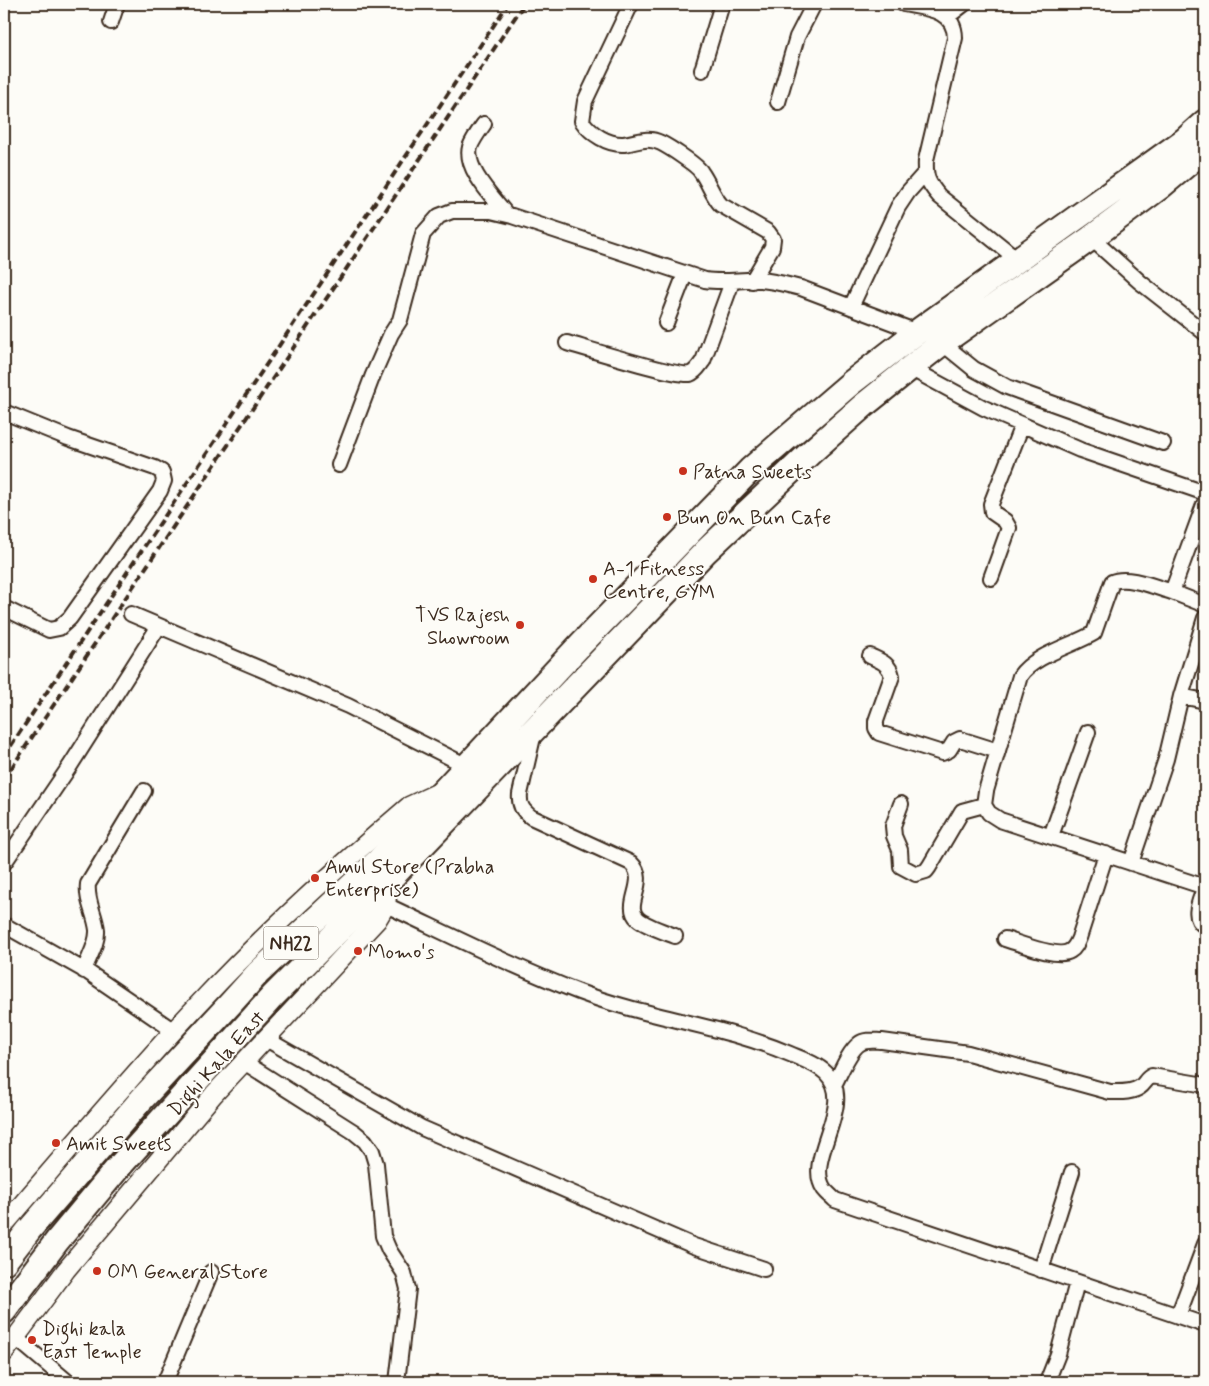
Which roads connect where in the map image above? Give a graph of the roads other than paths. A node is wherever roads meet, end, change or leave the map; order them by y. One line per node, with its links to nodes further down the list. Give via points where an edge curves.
1 (117, 4): 8 (street)
2 (631, 4): 19 (street, via 585,101 582,121 604,140 624,144 653,139 663,144 700,170 721,204 768,232 773,239 772,247)
3 (722, 4): 9 (street)
4 (814, 4): 10 (street, via 797,37)
5 (904, 4): 7 (street, via 932,9)
6 (964, 4): 7 (street)
7 (948, 17): 14 (street, via 955,27 955,38)
8 (111, 22)
9 (702, 70)
10 (778, 102)
11 (1205, 122): 17 (highway, NH22, via 1185,140)
12 (484, 124): 15 (street, via 470,147 470,161)
13 (1205, 150): 16 (highway, NH22)
14 (925, 173): 17 (street, via 939,196); 21 (street, via 898,208)
15 (506, 214): 18 (street); 31 (street, via 452,211 439,216 423,234 400,320 373,375)
16 (1091, 238): 24 (street); 26 (highway, NH22)
17 (1017, 259): 23 (highway, NH22)
18 (685, 274): 20 (street, via 705,280); 22 (street)
19 (752, 281): 20 (street); 21 (street, via 800,288)
20 (732, 282): 25 (street, via 703,361 697,370 689,374 666,371)
21 (851, 307): 23 (street)
22 (666, 323)
23 (917, 332): 47 (highway, NH22, via 851,383 751,469)
24 (1205, 333)
25 (567, 343)
26 (942, 343): 27 (highway, NH22); 30 (street, via 974,369 1007,387)
27 (910, 368): 29 (street, via 959,396); 44 (highway, NH22, via 864,405 713,544)
28 (4, 412): 37 (street, via 155,468 162,472 164,481 70,618 59,628 49,630)
29 (1022, 425): 32 (street, via 1080,450); 34 (street, via 991,504 992,512 1009,528)
30 (1163, 443)
31 (339, 465)
32 (1205, 493)
33 (1205, 502): 35 (street)
34 (991, 578)
35 (1172, 592): 36 (street); 46 (street, via 1127,580 1112,582 1094,633 1025,668)
36 (1205, 605)
37 (4, 608)
38 (132, 614): 40 (street)
39 (1205, 618): 42 (street)
40 (159, 626): 47 (street, via 348,706); 55 (street)
41 (870, 656): 46 (street, via 887,664 892,676 876,722 879,733 942,752 950,750 960,739)
42 (1181, 696): 43 (street); 54 (street, via 1166,759)
43 (1205, 701)
44 (534, 730): 56 (highway, NH22); 61 (street, via 520,794 519,804 524,812 636,868 639,876 634,914 639,920)
45 (1088, 732): 52 (street)
46 (998, 751): 51 (street)
47 (466, 766): 48 (highway, NH22)
48 (444, 790): 64 (street, via 408,806 376,834 263,938); 72 (highway, NH22, via 379,860 258,974 141,1100)
49 (144, 791): 63 (street, via 88,884 86,893 97,932)
50 (901, 804): 51 (street, via 893,832 900,850 901,866 916,874 929,867 962,810)
51 (984, 805): 52 (street, via 1000,820)
52 (1051, 836): 53 (street)
53 (1106, 854): 54 (street); 62 (street, via 1075,948 1061,954)
54 (1131, 862): 57 (street)
55 (4, 863)
56 (389, 880): 58 (street, Dighi Kala East); 77 (highway, NH22, via 272,996 116,1170)
57 (1205, 886): 60 (street, via 1197,916)
58 (386, 905): 65 (street, Dighi Kala East, via 377,920); 67 (street, via 579,992 631,1010 752,1039 776,1048 810,1063 826,1074)
59 (4, 925): 63 (street)
60 (1205, 926)
61 (674, 936)
62 (1005, 939)
63 (84, 971): 64 (street)
64 (174, 1031): 70 (street)
65 (266, 1039): 66 (street, Dighi Kala East); 73 (street, via 422,1128 694,1246)
66 (244, 1062): 80 (street, Dighi Kala East, via 66,1270); 84 (street, via 354,1132 372,1151 383,1236 404,1273 408,1289)
67 (834, 1085): 68 (street, via 854,1050 860,1043 869,1041 968,1053 1110,1092 1138,1088 1152,1076); 74 (street, via 833,1120 820,1175 824,1189 835,1200)
68 (1205, 1085)
69 (1072, 1172): 74 (street)
70 (4, 1224)
71 (1205, 1244): 78 (street)
72 (4, 1262)
73 (764, 1269)
74 (1041, 1270): 76 (street)
75 (211, 1272): 83 (street)
76 (1077, 1282): 78 (street); 85 (street)
77 (4, 1310)
78 (1178, 1316): 79 (street)
79 (1205, 1325)
80 (16, 1338): 81 (street, Dighi Kala East); 82 (street)
81 (4, 1354)
82 (68, 1382)
83 (165, 1382)
84 (397, 1382)
85 (1047, 1382)

